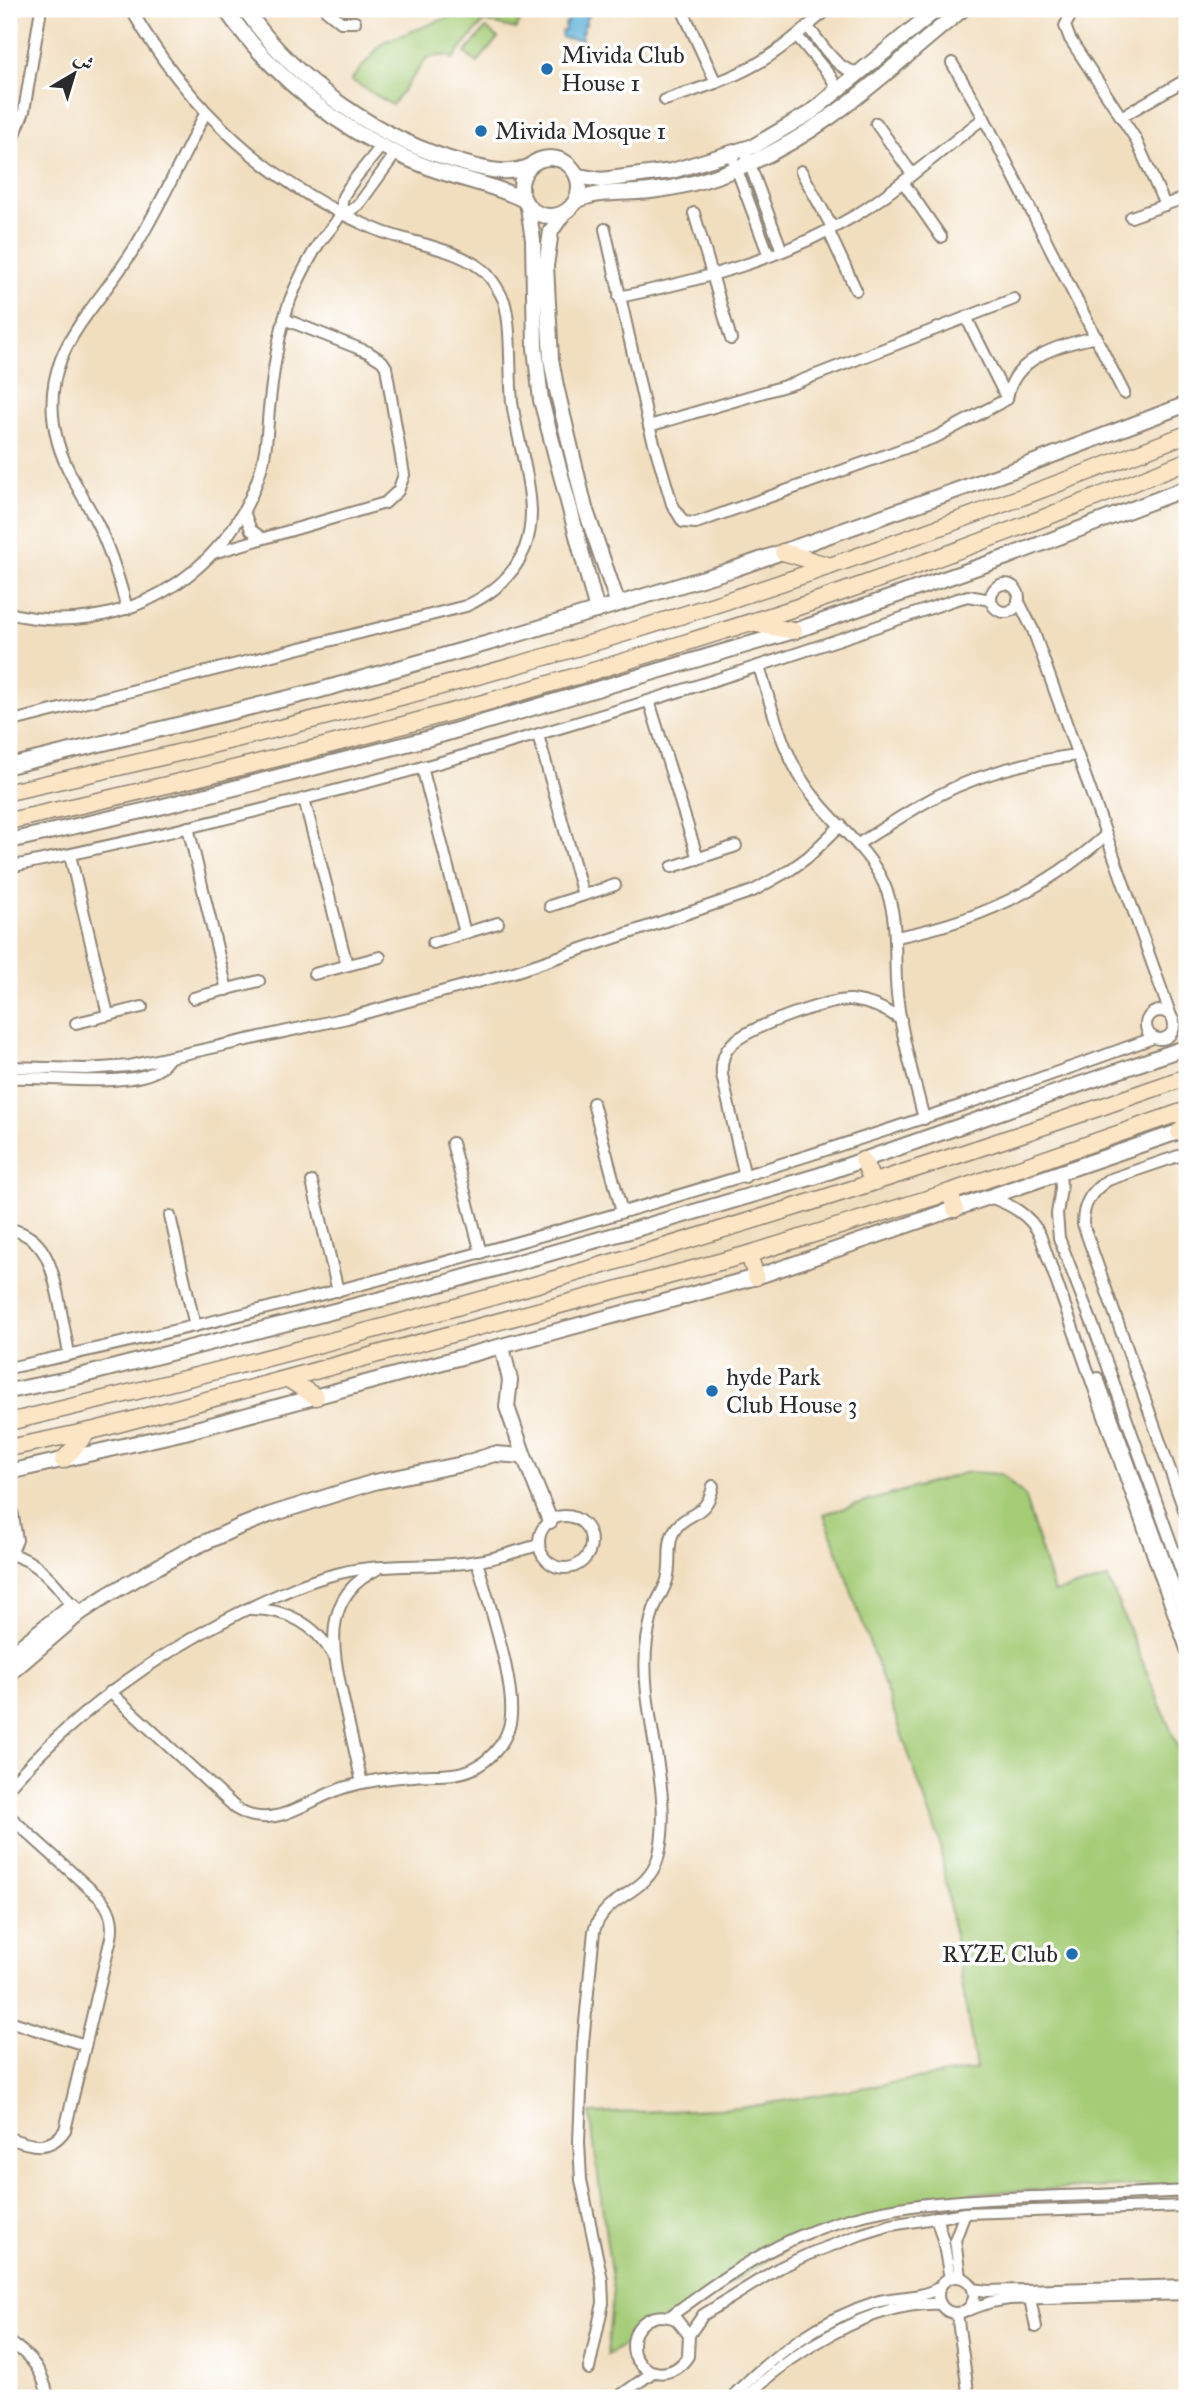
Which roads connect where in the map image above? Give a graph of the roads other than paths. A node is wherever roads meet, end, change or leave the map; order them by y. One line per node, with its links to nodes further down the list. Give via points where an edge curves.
1 (41, 9): 25 (street, via 24,111)
2 (131, 9): 20 (street, via 171,71)
3 (225, 9): 24 (street, via 292,85 337,121)
4 (245, 9): 28 (street, via 303,73 381,129 475,167 504,172)
5 (325, 9): 6 (street, via 337,19 350,21)
6 (338, 9)
7 (682, 9): 17 (street)
8 (828, 9): 12 (street)
9 (937, 9): 15 (street)
10 (963, 9): 27 (street, via 841,111 802,137)
11 (1074, 9): 21 (street, via 1066,20 1067,32)
12 (807, 26): 13 (street); 15 (street, via 845,69 855,73)
13 (797, 36): 17 (street, via 762,61); 19 (street, via 833,80 835,89)
14 (952, 64): 22 (street)
15 (866, 69): 19 (street)
16 (1187, 79): 21 (street)
17 (716, 83): 18 (street)
18 (665, 100)
19 (827, 100): 27 (street)
20 (206, 113): 37 (street, via 269,169); 69 (street, via 136,245 69,339 55,379 52,400 58,442 105,541)
21 (1121, 117): 36 (street, via 1142,150)
22 (984, 118): 30 (street); 52 (street)
23 (876, 123): 30 (street)
24 (381, 146): 26 (street); 37 (street, via 345,194)
25 (9, 150)
26 (396, 153): 35 (street, via 500,189); 37 (street, via 359,204)
27 (740, 159): 31 (street, via 642,176 597,180); 34 (street, via 669,188 592,195); 44 (street); 45 (street)
28 (528, 167): 31 (street, via 540,159 557,158); 35 (street, via 521,186)
29 (801, 171): 41 (street)
30 (912, 174): 32 (street)
31 (578, 176): 34 (street)
32 (903, 182): 41 (street); 43 (street)
33 (1187, 197): 36 (street)
34 (576, 201): 39 (street)
35 (526, 203): 39 (street, via 544,216); 70 (street, via 533,240 541,400)
36 (1165, 205): 40 (street)
37 (341, 213): 51 (street, via 306,266); 77 (street, via 465,258 498,288 507,316 512,402 531,514 518,563 495,589 466,606)
38 (694, 213): 46 (street)
39 (562, 214): 68 (street, via 551,231 545,266 551,359 585,508)
40 (1131, 217)
41 (830, 228): 44 (street); 47 (street)
42 (605, 229): 48 (street)
43 (941, 237)
44 (782, 251): 45 (street)
45 (769, 256): 46 (street)
46 (711, 275): 48 (street); 53 (street)
47 (856, 290)
48 (619, 297): 57 (street)
49 (1014, 299): 50 (street)
50 (966, 317): 55 (street); 57 (street, via 795,383)
51 (284, 319): 61 (street, via 266,449); 62 (street, via 382,361 389,374 404,475 398,491 385,503)
52 (1097, 337): 54 (street); 55 (street, via 1040,354 1009,385)
53 (731, 339)
54 (1124, 393)
55 (1007, 399): 57 (street, via 936,437 696,523 683,522 677,515)
56 (1187, 404): 63 (street)
57 (649, 426)
58 (1187, 434): 65 (main road)
59 (1187, 461): 72 (main road, via 1048,517)
60 (1187, 488): 74 (street)
61 (244, 512): 62 (street, via 247,525); 64 (street)
62 (262, 538): 64 (street)
63 (783, 552): 65 (main road); 68 (street)
64 (213, 553): 69 (street, via 175,586)
65 (830, 566): 82 (main road, via 498,670 190,751)
66 (991, 600): 67 (street, via 1004,611); 67 (street, via 997,586 1008,584 1017,591); 75 (street, via 968,596 954,600)
67 (1018, 600): 79 (street)
68 (618, 604): 70 (street)
69 (127, 609): 71 (street, via 70,620)
70 (597, 611): 80 (street, via 291,697)
71 (11, 614): 73 (street)
72 (749, 623): 74 (main road); 84 (main road, via 438,716 195,780)
73 (9, 628)
74 (794, 631): 88 (street, via 430,738)
75 (759, 667): 76 (street); 85 (street, via 788,754 810,792)
76 (649, 701): 78 (street); 92 (street)
77 (9, 722)
78 (538, 735): 81 (street); 96 (street)
79 (1077, 755): 87 (street); 89 (street, via 1027,763 967,782)
80 (9, 766)
81 (422, 767): 83 (street); 99 (street)
82 (9, 792)
83 (304, 799): 86 (street); 103 (street)
84 (9, 821)
85 (841, 825): 89 (street); 116 (street, via 808,857 764,886 529,967 419,999 170,1057 151,1073 109,1080)
86 (188, 827): 91 (street); 106 (street)
87 (1106, 835): 100 (street, via 1069,866 1015,899 957,923); 110 (street)
88 (9, 841)
89 (858, 844): 100 (street, via 883,882)
90 (736, 846): 92 (street)
91 (70, 855): 93 (street); 109 (street)
92 (698, 859): 94 (street)
93 (9, 867)
94 (672, 867)
95 (615, 885): 96 (street)
96 (583, 895): 97 (street)
97 (550, 906)
98 (498, 923): 99 (street)
99 (465, 933): 101 (street)
100 (896, 937): 111 (street)
101 (433, 943)
102 (380, 957): 103 (street)
103 (347, 965): 104 (street)
104 (314, 974)
105 (260, 981): 106 (street)
106 (227, 989): 107 (street)
107 (193, 998)
108 (142, 1007): 109 (street)
109 (108, 1015): 112 (street)
110 (1171, 1016): 113 (street, via 1171,1034); 113 (street, via 1158,1012 1150,1016 1147,1030)
111 (901, 1020): 121 (street); 127 (street, via 863,1002 835,1001 730,1045 722,1075)
112 (76, 1023)
113 (1153, 1038): 121 (street)
114 (1187, 1047): 125 (street)
115 (9, 1067): 116 (street)
116 (61, 1073): 118 (street)
117 (1187, 1077): 129 (main road)
118 (9, 1079)
119 (593, 1103): 133 (street)
120 (1187, 1110): 130 (main road)
121 (924, 1119): 127 (street)
122 (1184, 1128): 126 (street)
123 (452, 1143): 136 (street)
124 (1187, 1153): 158 (street, via 1099,1186 1086,1203 1083,1224)
125 (863, 1160): 129 (main road); 149 (street, via 460,1278)
126 (1060, 1171): 131 (street); 167 (street, via 1059,1238)
127 (745, 1177): 133 (street)
128 (312, 1182): 139 (street)
129 (873, 1182): 141 (main road, via 624,1260)
130 (950, 1192): 132 (main road); 137 (main road)
131 (996, 1194): 132 (street); 170 (street, via 1033,1215 1042,1227); 171 (street, via 1023,1213 1040,1236)
132 (956, 1209): 138 (street)
133 (622, 1212): 136 (street)
134 (170, 1216): 140 (street)
135 (9, 1229): 144 (street, via 34,1240 47,1256)
136 (481, 1252): 139 (street)
137 (749, 1254): 138 (main road); 145 (main road)
138 (756, 1277): 143 (street)
139 (338, 1291): 140 (street)
140 (195, 1326): 144 (street)
141 (381, 1328): 142 (main road); 145 (main road, via 375,1338)
142 (345, 1338): 146 (main road, via 355,1351); 151 (main road)
143 (502, 1346): 150 (street); 154 (street, via 510,1380 507,1407)
144 (69, 1354): 147 (street)
145 (382, 1354): 146 (main road)
146 (351, 1362): 148 (main road)
147 (9, 1368)
148 (288, 1379): 150 (main road); 152 (main road)
149 (9, 1391)
150 (316, 1397): 155 (street)
151 (9, 1422)
152 (88, 1432): 153 (main road); 155 (main road)
153 (9, 1448)
154 (524, 1456): 162 (street); 168 (street, via 494,1454 342,1491 269,1515 186,1551)
155 (63, 1460): 156 (street)
156 (9, 1472)
157 (713, 1486): 198 (street, via 702,1509 673,1534 668,1576 648,1633 646,1667 661,1810 657,1861 639,1887 608,1906 594,1931 579,2142 603,2303)
158 (1178, 1491): 160 (street); 161 (street)
159 (10, 1499): 164 (street, via 17,1534)
160 (1187, 1501)
161 (1187, 1518)
162 (550, 1521): 163 (street); 163 (street, via 567,1516 583,1523 591,1539 587,1556 573,1567 555,1566)
163 (539, 1545): 165 (street)
164 (10, 1554): 168 (street, via 37,1567)
165 (477, 1562): 166 (street); 176 (street, via 513,1699 503,1741 484,1762 458,1774)
166 (385, 1565): 169 (street, via 315,1580); 173 (street, via 360,1580 343,1602 334,1629)
167 (1187, 1587)
168 (76, 1609): 172 (street); 174 (street)
169 (249, 1609): 173 (street, via 275,1611 299,1620 319,1636); 175 (street, via 178,1647)
170 (1187, 1622)
171 (1187, 1652)
172 (9, 1656)
173 (334, 1657): 176 (street)
174 (9, 1674)
175 (110, 1692): 176 (street, via 247,1815 278,1817); 177 (street)
176 (362, 1783)
177 (9, 1787)
178 (9, 1816): 180 (street, via 99,1897 111,1916 111,1938)
179 (9, 2021): 180 (street)
180 (85, 2045): 181 (street, via 61,2136 40,2146)
181 (9, 2138)
182 (1187, 2191): 194 (street, via 962,2199 888,2209 780,2245)
183 (1187, 2206): 184 (street)
184 (965, 2213): 185 (street); 186 (street, via 956,2240)
185 (936, 2217): 186 (street); 196 (street, via 872,2231 809,2254 703,2315)
186 (955, 2278): 188 (street); 189 (street)
187 (1187, 2285): 189 (street)
188 (940, 2287): 192 (street); 202 (street, via 875,2302 838,2318 783,2352)
189 (973, 2289): 193 (street, via 974,2302)
190 (1187, 2294): 191 (street)
191 (1030, 2298): 193 (street, via 991,2302); 195 (street)
192 (940, 2304): 193 (street, via 947,2312); 203 (street, via 883,2312 843,2329 795,2357)
193 (963, 2312): 204 (street)
194 (669, 2317): 196 (street); 199 (street, via 649,2318 634,2333 634,2354)
195 (1036, 2327)
196 (689, 2335): 199 (street, via 688,2356 680,2367 667,2373)
197 (9, 2342): 200 (street, via 40,2372)
198 (589, 2369)
199 (653, 2372): 201 (street)
200 (48, 2398)
201 (617, 2398)
202 (731, 2398)
203 (745, 2398)
204 (969, 2398)

